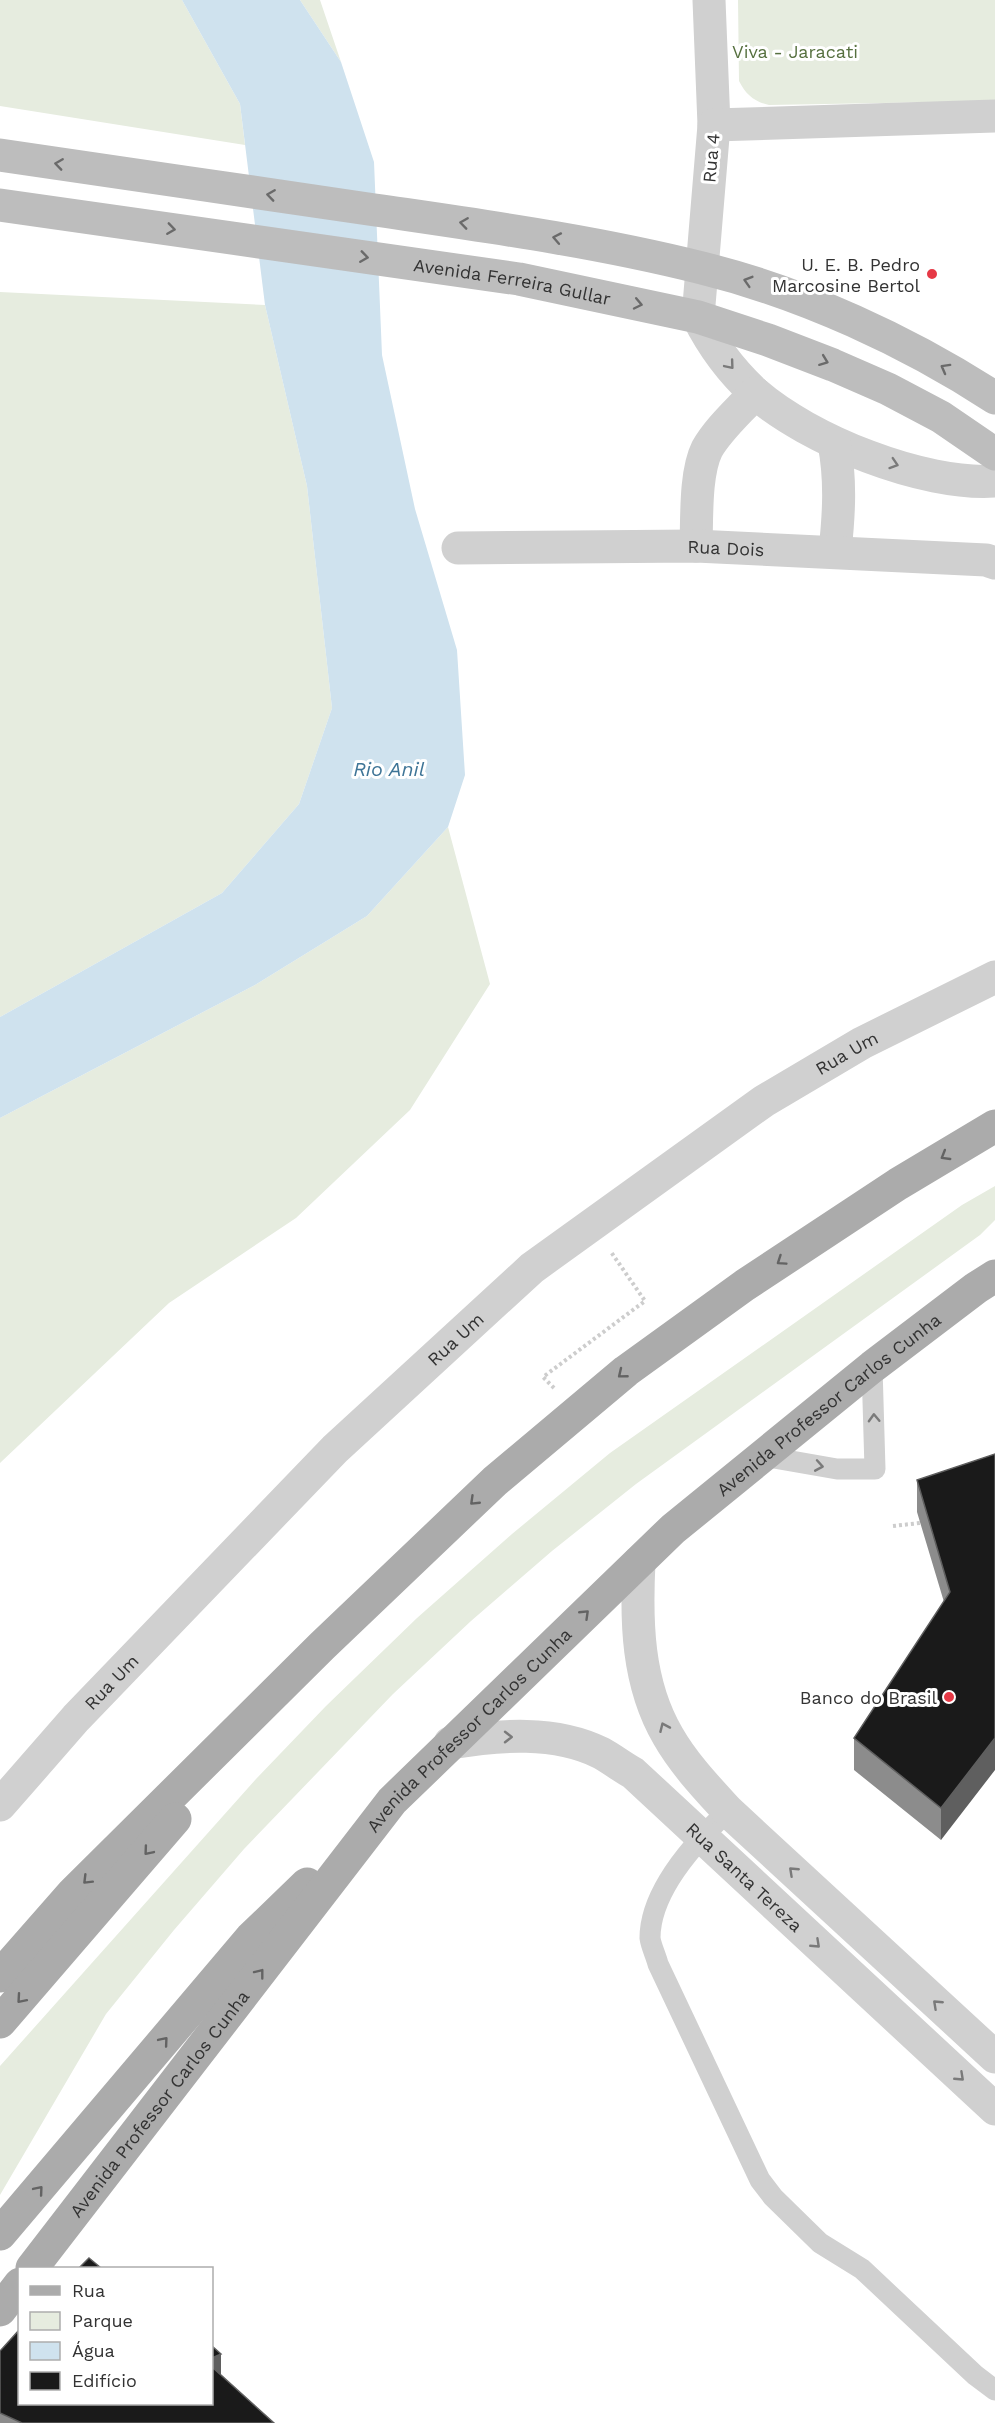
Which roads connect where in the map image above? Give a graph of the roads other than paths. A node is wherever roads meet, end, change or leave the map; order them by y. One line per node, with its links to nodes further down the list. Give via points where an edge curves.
1 (709, 0): 3 (street, Rua 4)
2 (995, 116): 3 (street)
3 (714, 125): 6 (street, Rua 4)
4 (0, 155): 6 (main road, one-way to 4, via 522,231)
5 (0, 205): 7 (main road, Avenida Ferreira Gullar, one-way to 7, via 519,279)
6 (702, 268): 7 (street, Rua 4); 9 (main road, one-way to 6, via 908,348 844,318 765,287)
7 (698, 316): 8 (street, one-way to 8, via 711,343); 11 (main road, Avenida Ferreira Gullar, one-way to 11, via 888,389 941,417)
8 (755, 393): 10 (street); 13 (street, via 718,432 706,451)
9 (995, 398)
10 (834, 443): 12 (street, one-way to 12, via 948,479); 15 (street, via 840,507)
11 (995, 454)
12 (995, 481)
13 (696, 546): 14 (street, Rua Dois); 15 (street, Rua Dois)
14 (458, 548)
15 (835, 551): 16 (street, Rua Dois)
16 (995, 563)
17 (995, 976): 26 (street, Rua Um, via 862,1042 764,1101 532,1268 335,1449 76,1718)
18 (995, 1126): 23 (main road, one-way to 23, via 898,1184 745,1285 626,1371 495,1481)
19 (988, 1278): 20 (main road, Avenida Professor Carlos Cunha)
20 (872, 1367): 21 (main road, Avenida Professor Carlos Cunha); 21 (lane, one-way to 20, via 837,1469 875,1469)
21 (764, 1456): 22 (main road, Avenida Professor Carlos Cunha, via 673,1529)
22 (639, 1562): 24 (main road, Avenida Professor Carlos Cunha, one-way to 22); 27 (street, Rua Santa Tereza, one-way to 22, via 692,1772 667,1736 649,1692 638,1628)
23 (322, 1646): 29 (main road, one-way to 29, via 74,1893); 30 (main road, one-way to 30)
24 (450, 1743): 25 (main road, Avenida Professor Carlos Cunha); 28 (street, Rua Santa Tereza, one-way to 28, via 490,1737 532,1737 600,1752 633,1773)
25 (392, 1801): 33 (main road, one-way to 25, via 251,1938); 34 (main road, Avenida Professor Carlos Cunha, one-way to 25)
26 (0, 1804)
27 (728, 1811): 28 (lane); 31 (street, Rua Santa Tereza, one-way to 27)
28 (700, 1837): 32 (street, Rua Santa Tereza, one-way to 32); 37 (lane, via 666,1884 651,1923 650,1941 760,2180 820,2243 862,2269)
29 (0, 1976)
30 (0, 2022)
31 (995, 2058)
32 (995, 2109)
33 (0, 2234)
34 (33, 2267)
35 (18, 2287): 36 (main road)
36 (0, 2310)
37 (995, 2390)

